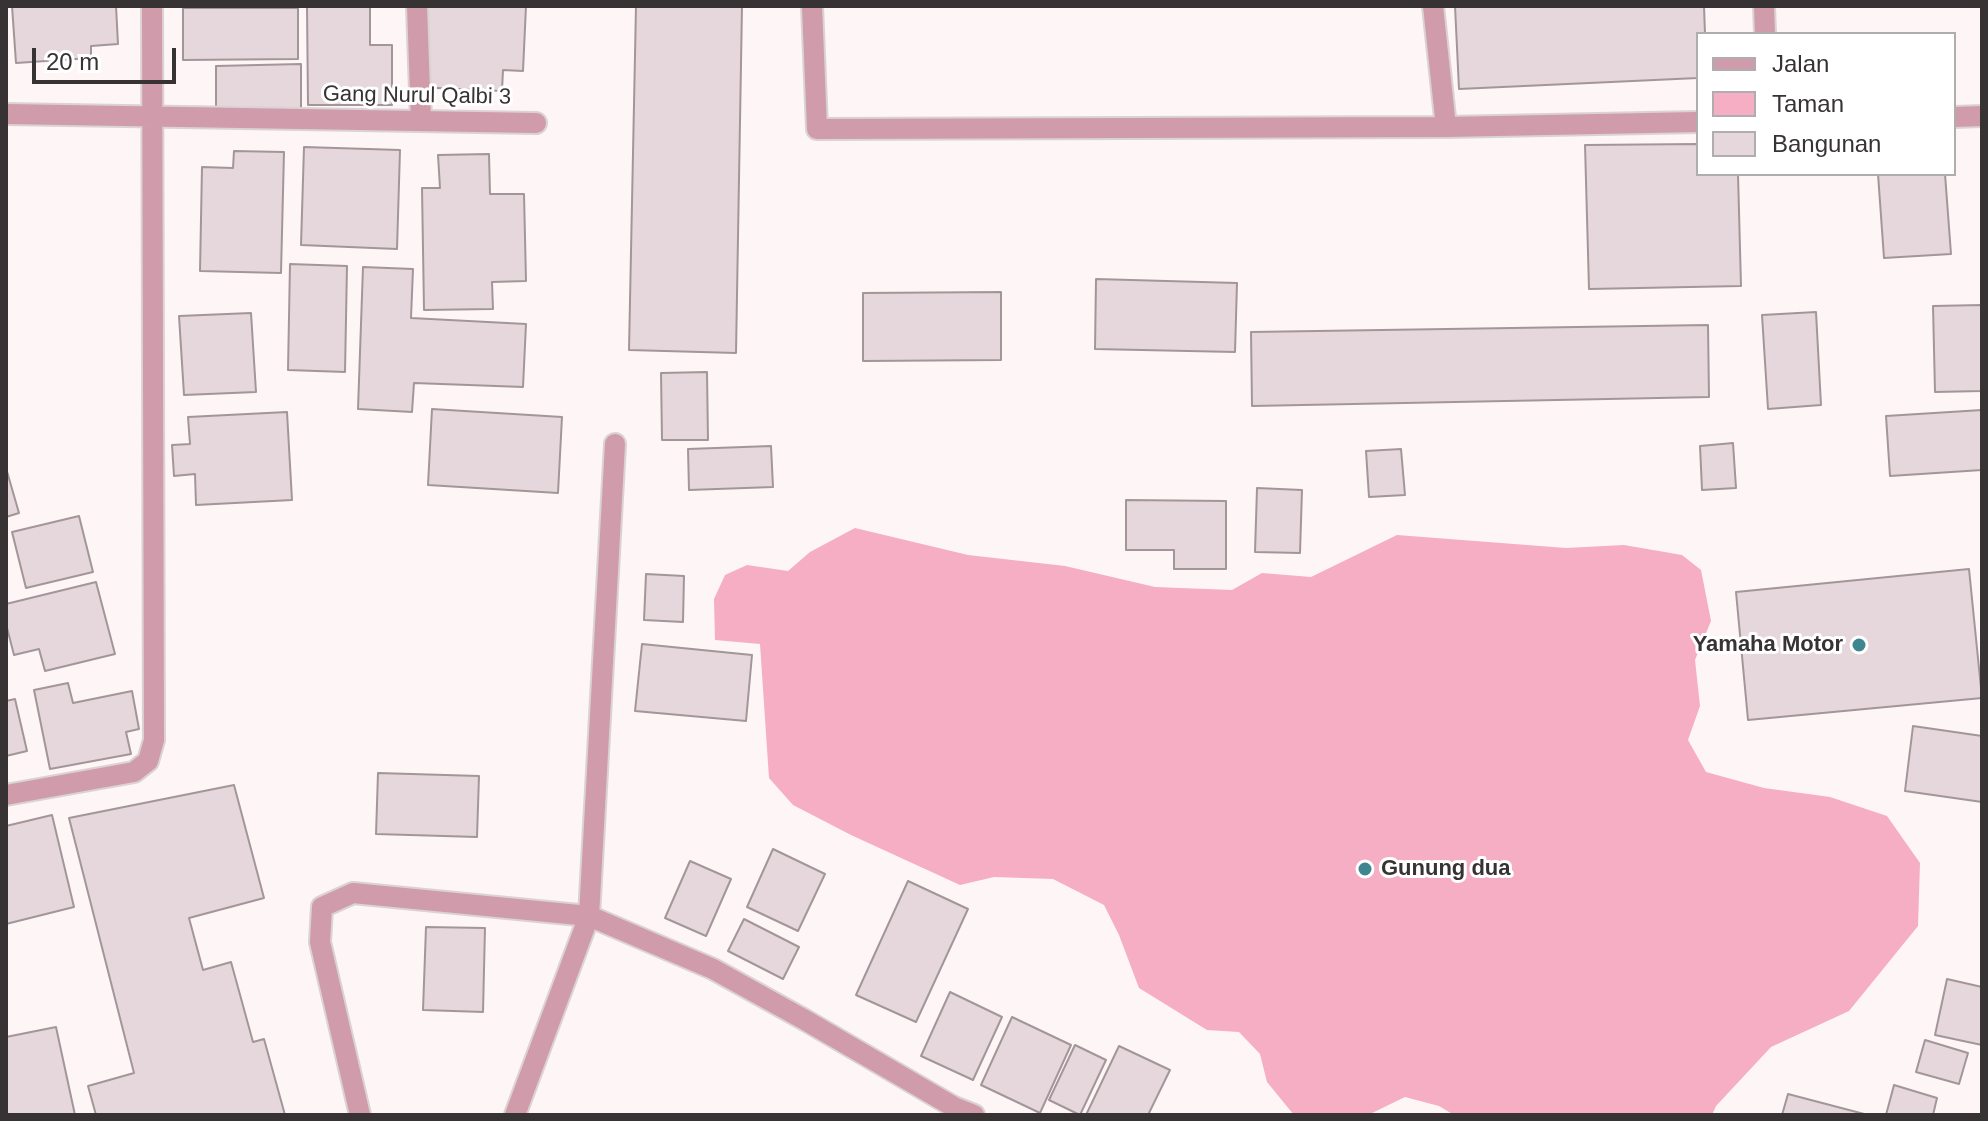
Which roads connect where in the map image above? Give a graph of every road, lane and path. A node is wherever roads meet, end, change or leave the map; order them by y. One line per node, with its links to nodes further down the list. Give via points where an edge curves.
1 (152, 6): 8 (street)
2 (417, 6): 11 (street)
3 (812, 6): 14 (street, via 817,129)
4 (1433, 6): 14 (street)
5 (1764, 6): 6 (street)
6 (1765, 32)
7 (6, 114): 8 (street, Gang Nurul Qalbi 3)
8 (154, 116): 11 (street, Gang Nurul Qalbi 3); 16 (street, via 154,740 148,761 134,772)
9 (1982, 116): 10 (street)
10 (1956, 117)
11 (421, 120): 13 (street, Gang Nurul Qalbi 3)
12 (1696, 122): 14 (street)
13 (536, 123)
14 (1446, 127)
15 (615, 444): 17 (street)
16 (6, 795)
17 (589, 916): 18 (street, via 353,893 322,907 320,942); 19 (street); 20 (street, via 713,969)
18 (360, 1115)
19 (515, 1115)
20 (974, 1115)

